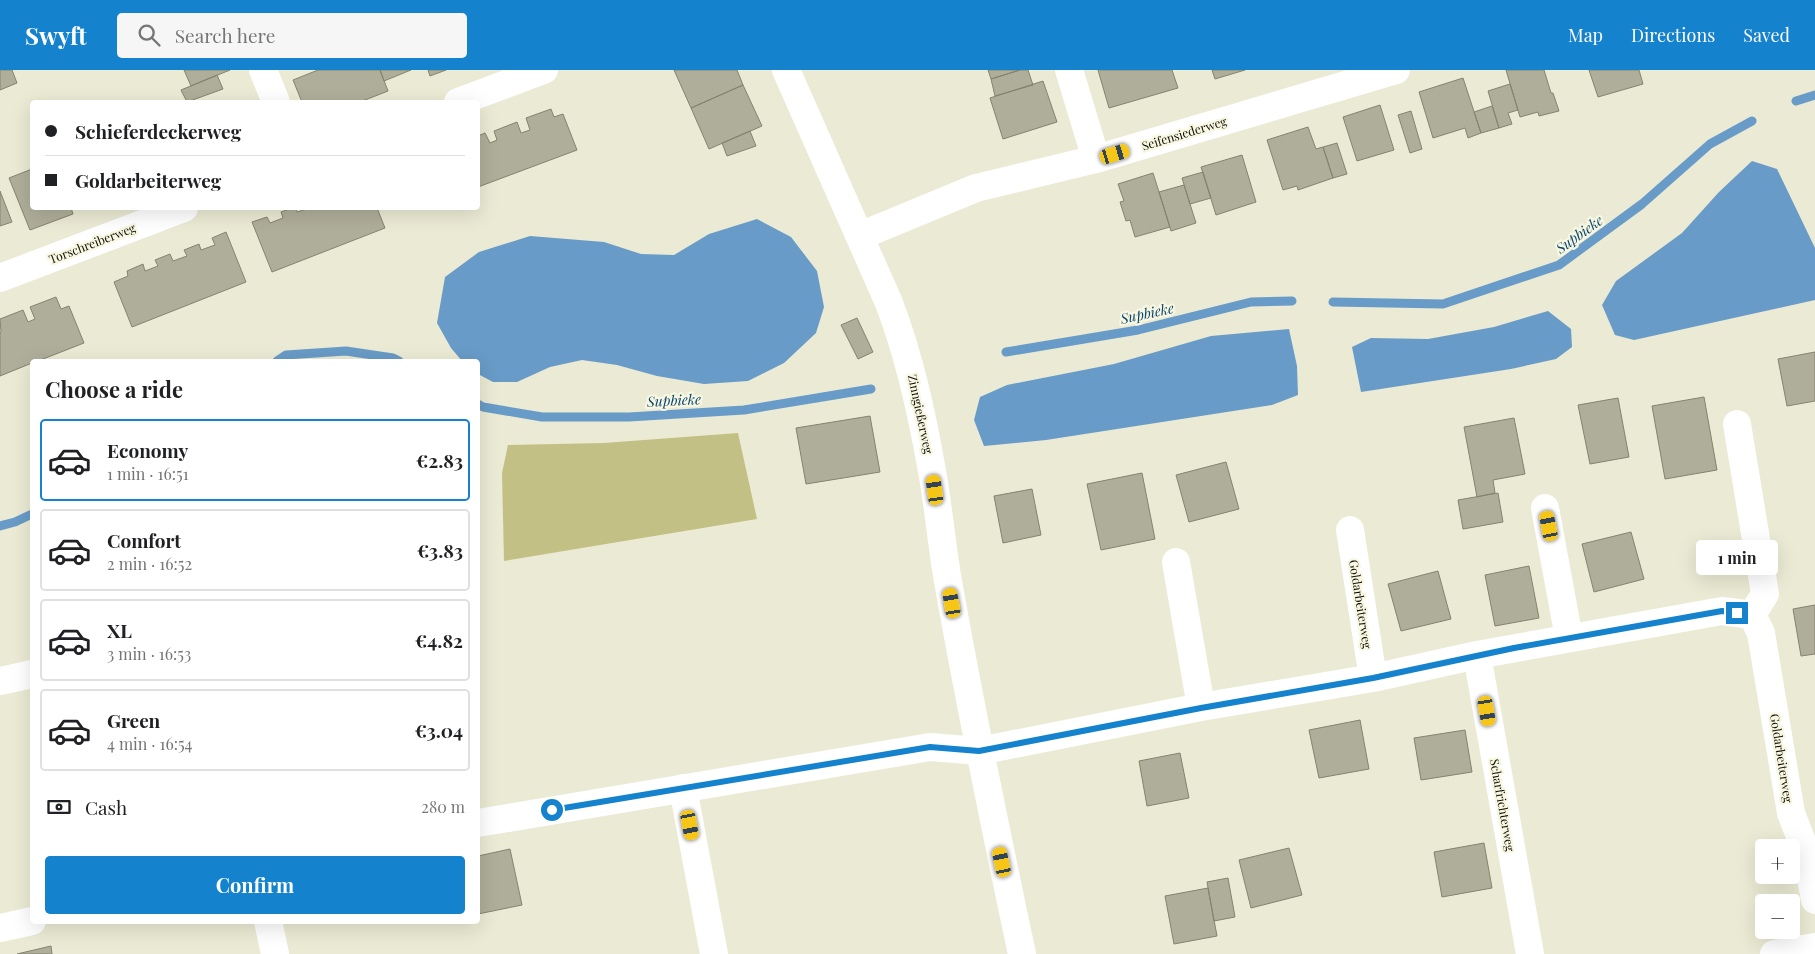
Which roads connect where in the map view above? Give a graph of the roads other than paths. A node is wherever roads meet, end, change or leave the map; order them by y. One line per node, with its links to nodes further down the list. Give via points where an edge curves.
1 (263, 70): 6 (street)
2 (544, 70): 7 (street)
3 (786, 70): 10 (street, Zinngießerweg)
4 (1069, 70): 8 (street)
5 (1396, 70): 8 (street, Seifensiederweg)
6 (275, 100)
7 (463, 100)
8 (1096, 159): 10 (street, Seifensiederweg, via 976,188)
9 (179, 210): 11 (street, Torschreiberweg)
10 (860, 236): 23 (street, Zinngießerweg, via 902,337 913,374 933,472 948,584)
11 (0, 278)
12 (1737, 424): 16 (street, via 1765,594)
13 (1545, 508): 17 (street)
14 (1350, 530): 20 (street, Goldarbeiterweg)
15 (1176, 562): 22 (street)
16 (1752, 616): 17 (street, via 1722,611); 26 (street, Goldarbeiterweg, via 1761,632 1791,813 1806,852)
17 (1569, 638): 18 (street)
18 (1477, 656): 20 (street); 34 (street, Scharfrichterweg)
19 (30, 674): 21 (street)
20 (1373, 678): 22 (street)
21 (0, 682)
22 (1201, 708): 23 (street)
23 (979, 751): 24 (street, via 930,747); 33 (street, Zinngießerweg)
24 (683, 788): 25 (street); 32 (street)
25 (480, 822)
26 (1815, 900)
27 (30, 921): 29 (street)
28 (269, 924): 31 (street)
29 (0, 928)
30 (1815, 947): 35 (street)
31 (275, 954)
32 (714, 954)
33 (1022, 954)
34 (1530, 954)
35 (1774, 954)

